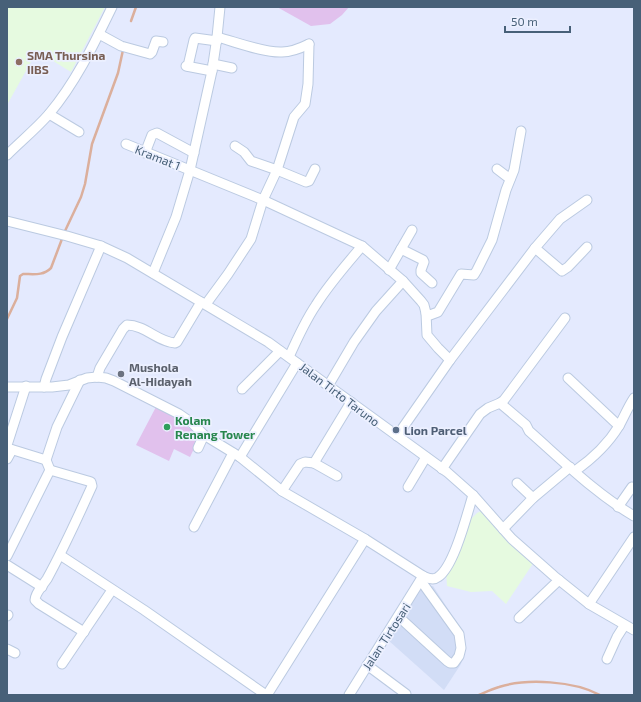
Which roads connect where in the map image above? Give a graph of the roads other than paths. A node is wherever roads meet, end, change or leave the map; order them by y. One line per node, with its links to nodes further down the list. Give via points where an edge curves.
1 (112, 7): 3 (street)
2 (220, 7): 4 (street)
3 (99, 34): 5 (street, via 121,46 150,54 156,41); 8 (street, via 76,75)
4 (217, 39): 6 (street); 6 (street, via 195,38 187,66); 19 (street, via 282,52 309,44 305,104 294,117)
5 (164, 42)
6 (213, 67): 7 (street); 14 (street)
7 (232, 68)
8 (49, 114): 10 (street); 15 (street)
9 (521, 131): 20 (street)
10 (79, 132)
11 (126, 144): 13 (street, Kramat 1)
12 (235, 146): 19 (street, via 251,161)
13 (146, 153): 14 (street, via 152,135 156,134); 18 (street, Kramat 1)
14 (194, 153): 18 (street)
15 (7, 154)
16 (315, 169): 19 (street, via 310,181 306,182)
17 (497, 169): 20 (street)
18 (190, 170): 21 (street, Kramat 1); 31 (street, via 176,217)
19 (277, 170): 21 (street)
20 (510, 179): 35 (street, via 492,240 475,275 461,274 438,312 430,315)
21 (263, 200): 26 (street, Kramat 1); 34 (street, via 251,239 228,274)
22 (587, 200): 28 (street, via 560,219)
23 (7, 221): 25 (street, Jalan Tirto Taruno)
24 (412, 230): 29 (street)
25 (101, 246): 31 (street, Jalan Tirto Taruno); 44 (street)
26 (362, 246): 30 (street, Kramat 1); 38 (street, via 316,305 297,337)
27 (587, 246): 28 (street, via 562,271)
28 (535, 248): 39 (street)
29 (401, 249): 30 (street); 33 (street, via 423,260 421,272)
30 (388, 270): 32 (street, Kramat 1)
31 (153, 273): 34 (street, Jalan Tirto Taruno)
32 (403, 281): 35 (street, Kramat 1, via 424,305); 46 (street, via 376,311)
33 (432, 283)
34 (204, 303): 37 (street, Jalan Tirto Taruno); 41 (street, via 175,344 133,325 127,325)
35 (426, 313): 39 (street, via 427,334)
36 (564, 318): 51 (street)
37 (280, 351): 38 (street, Jalan Tirto Taruno); 48 (street)
38 (289, 357): 40 (street, Jalan Tirto Taruno)
39 (450, 360): 54 (street)
40 (297, 363): 46 (street, Jalan Tirto Taruno); 57 (street)
41 (98, 373): 43 (street); 53 (street, via 179,414)
42 (568, 378): 52 (street)
43 (80, 380): 44 (street, via 69,385); 60 (street, via 57,427)
44 (45, 383): 45 (street)
45 (26, 386): 47 (street); 55 (street)
46 (328, 386): 50 (street, Jalan Tirto Taruno)
47 (7, 387)
48 (242, 389)
49 (634, 398): 52 (street)
50 (351, 402): 54 (street, Jalan Tirto Taruno); 61 (street)
51 (500, 403): 62 (street, via 480,414); 63 (street)
52 (619, 426): 63 (street, via 607,443)
53 (204, 435): 56 (street); 57 (street)
54 (397, 436): 58 (street, Jalan Tirto Taruno)
55 (9, 447): 59 (street); 60 (street)
56 (198, 448)
57 (237, 455): 69 (street); 74 (street)
58 (426, 457): 62 (street, Jalan Tirto Taruno); 67 (street)
59 (7, 459)
60 (46, 460): 64 (street)
61 (314, 463): 65 (street); 69 (street, via 300,464)
62 (442, 468): 70 (street, Jalan Tirto Taruno)
63 (573, 469): 71 (street); 72 (street)
64 (50, 470): 78 (street); 79 (street, via 91,482 92,486)
65 (337, 476)
66 (517, 483): 71 (street)
67 (408, 487)
68 (632, 487): 72 (street)
69 (282, 490): 77 (street)
70 (473, 496): 75 (street, Jalan Tirto Taruno); 81 (street, via 453,555 445,569 436,578)
71 (533, 498): 75 (street)
72 (618, 507): 73 (street)
73 (634, 516)
74 (194, 527)
75 (503, 529): 82 (street, Jalan Tirto Taruno)
76 (634, 537): 85 (street)
77 (365, 539): 81 (street); 95 (street)
78 (7, 556)
79 (60, 556): 83 (street); 84 (street)
80 (7, 565): 83 (street)
81 (422, 578): 86 (street, Jalan Tirtosari); 86 (street, via 459,634 461,648 457,660 454,663 447,661)
82 (559, 580): 85 (street, Jalan Tirto Taruno); 87 (street)
83 (42, 587): 90 (street, via 35,600)
84 (112, 590): 90 (street); 95 (street)
85 (589, 604): 88 (street, Jalan Tirto Taruno)
86 (399, 617): 93 (street, Jalan Tirtosari)
87 (519, 618)
88 (624, 626): 89 (street, Jalan Tirto Taruno); 91 (street)
89 (634, 630)
90 (84, 632): 92 (street)
91 (607, 659)
92 (62, 664)
93 (367, 665): 94 (street); 96 (street, Jalan Tirtosari)
94 (406, 694)
95 (266, 695)
96 (349, 695)

